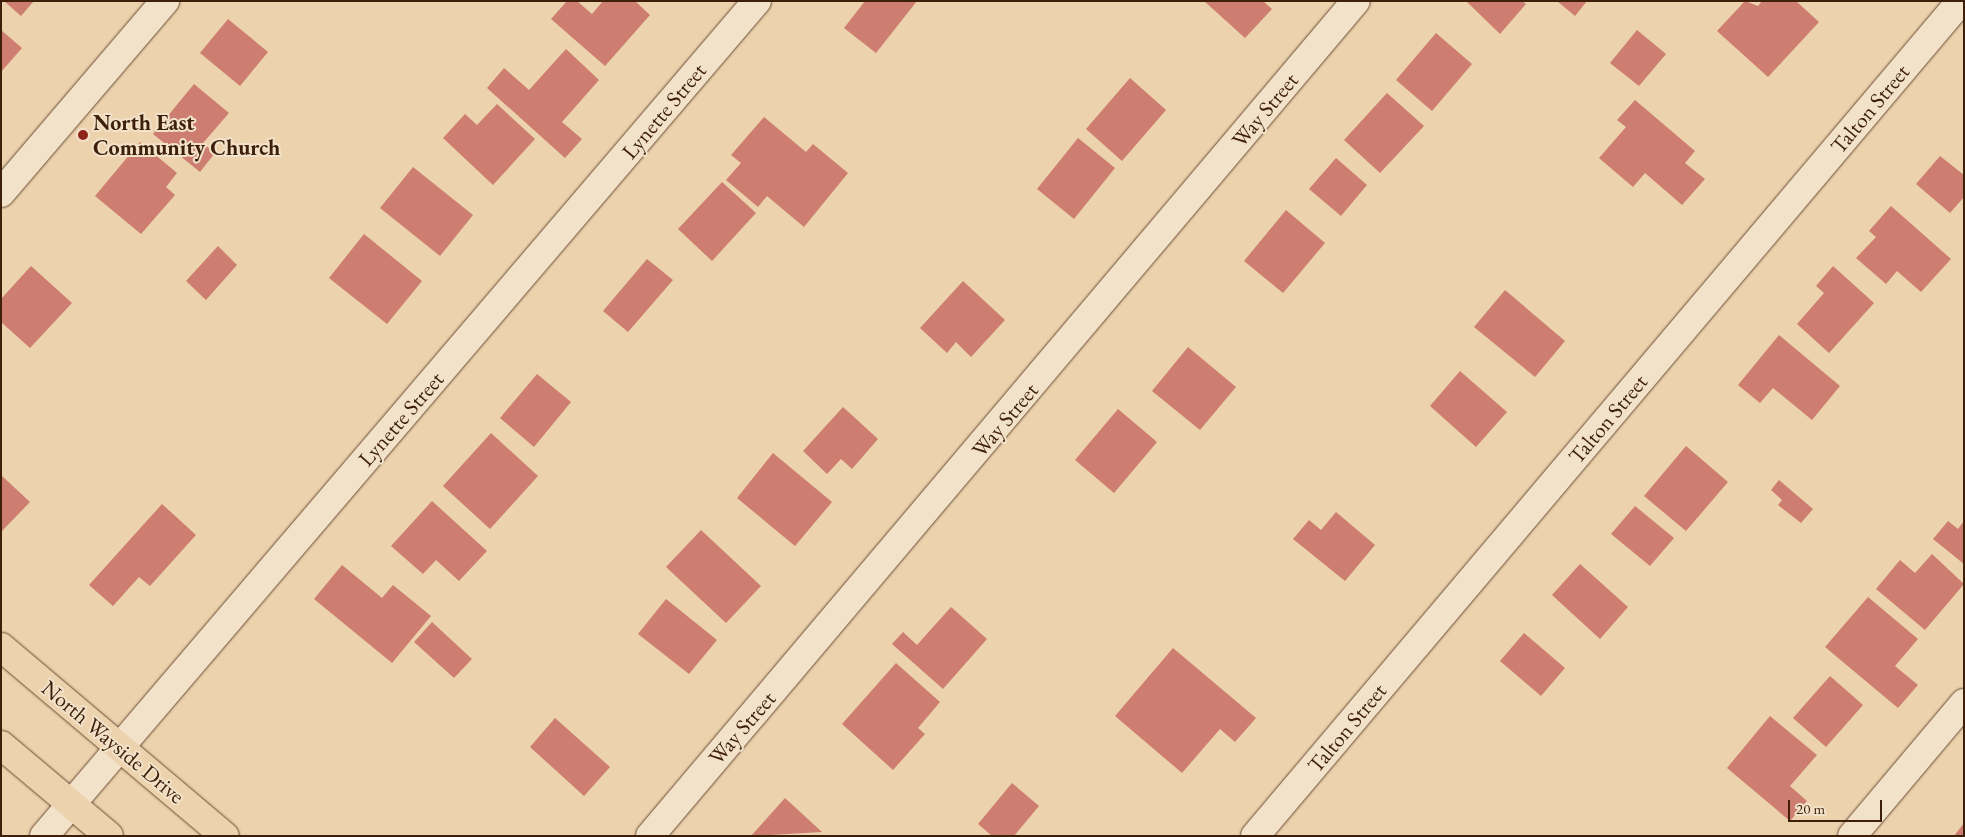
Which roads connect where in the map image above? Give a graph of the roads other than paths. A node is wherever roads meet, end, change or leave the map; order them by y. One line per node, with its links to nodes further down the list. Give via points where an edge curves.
1 (165, 1): 5 (street)
2 (757, 1): 9 (street, Lynette Street)
3 (1356, 1): 14 (street, Way Street)
4 (1961, 1): 15 (street, Talton Street)
5 (1, 193)
6 (1, 647): 9 (main road, North Wayside Drive)
7 (1964, 703): 16 (street)
8 (1, 744): 10 (main road)
9 (119, 748): 10 (street, Lynette Street); 13 (main road, North Wayside Drive)
10 (71, 804): 11 (street, Lynette Street); 12 (main road)
11 (44, 836)
12 (109, 836)
13 (225, 836)
14 (650, 836)
15 (1255, 836)
16 (1852, 836)

